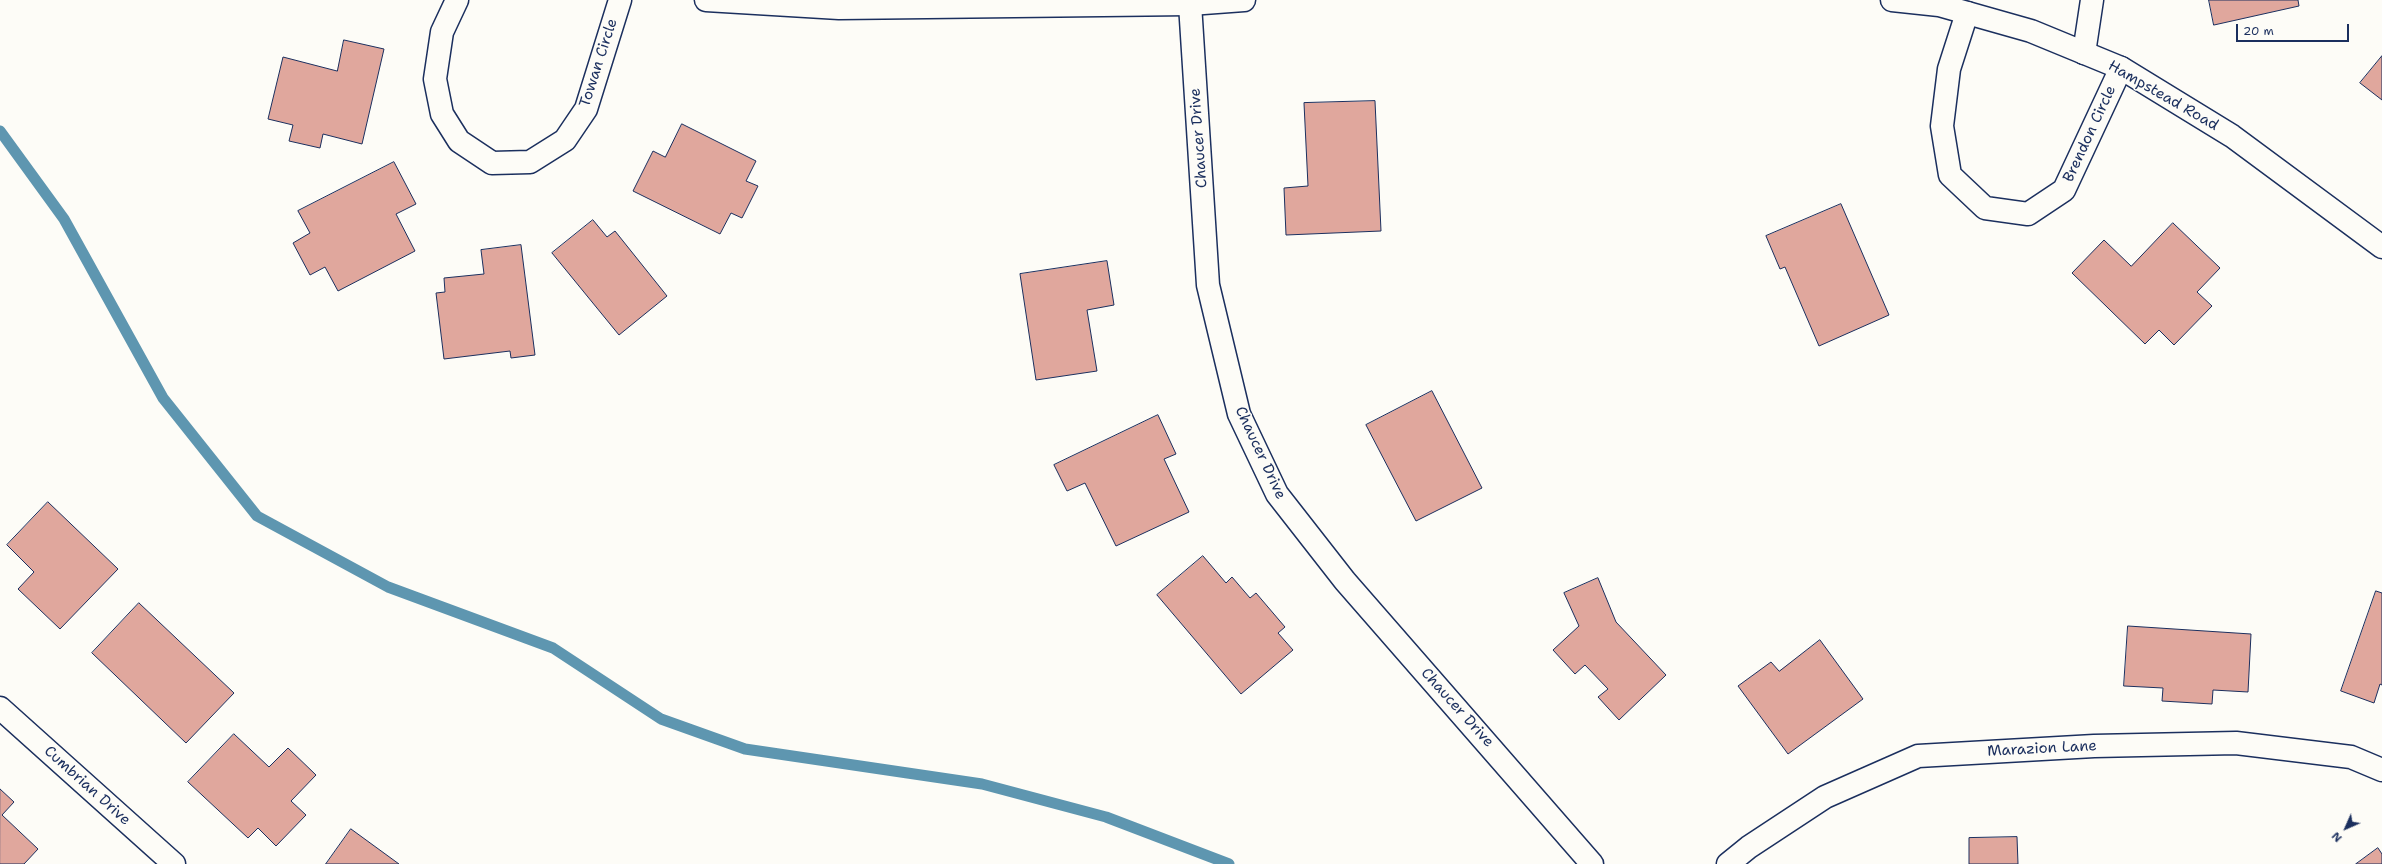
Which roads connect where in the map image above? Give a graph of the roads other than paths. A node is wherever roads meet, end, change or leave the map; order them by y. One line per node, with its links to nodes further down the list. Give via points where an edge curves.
1 (457, 0): 2 (street, Towan Circle, via 442,32 435,79 442,114 459,141 492,163 530,162 565,140 586,109)
2 (620, 0)
3 (706, 0): 8 (street, via 840,8)
4 (1244, 0): 8 (street)
5 (1892, 0): 7 (street, Hampstead Road)
6 (2092, 0): 10 (street)
7 (1940, 2): 9 (street, Hampstead Road)
8 (1190, 4): 16 (street, Chaucer Drive, via 1208,285 1239,414 1270,481 1277,494 1345,581)
9 (1967, 13): 10 (street, Hampstead Road, via 2031,31); 11 (street, Brendon Circle, via 1949,69 1942,126 1950,174 1985,208 2028,214 2064,190)
10 (2084, 53): 11 (street, Hampstead Road)
11 (2121, 68): 12 (street, Hampstead Road, via 2232,136)
12 (2382, 247)
13 (0, 708): 15 (street, Cumbrian Drive)
14 (2382, 770): 17 (street, Marazion Lane, via 2351,757 2236,743 2094,746 1918,756 1825,797 1749,847)
15 (174, 864)
16 (1592, 864)
17 (1728, 864)

